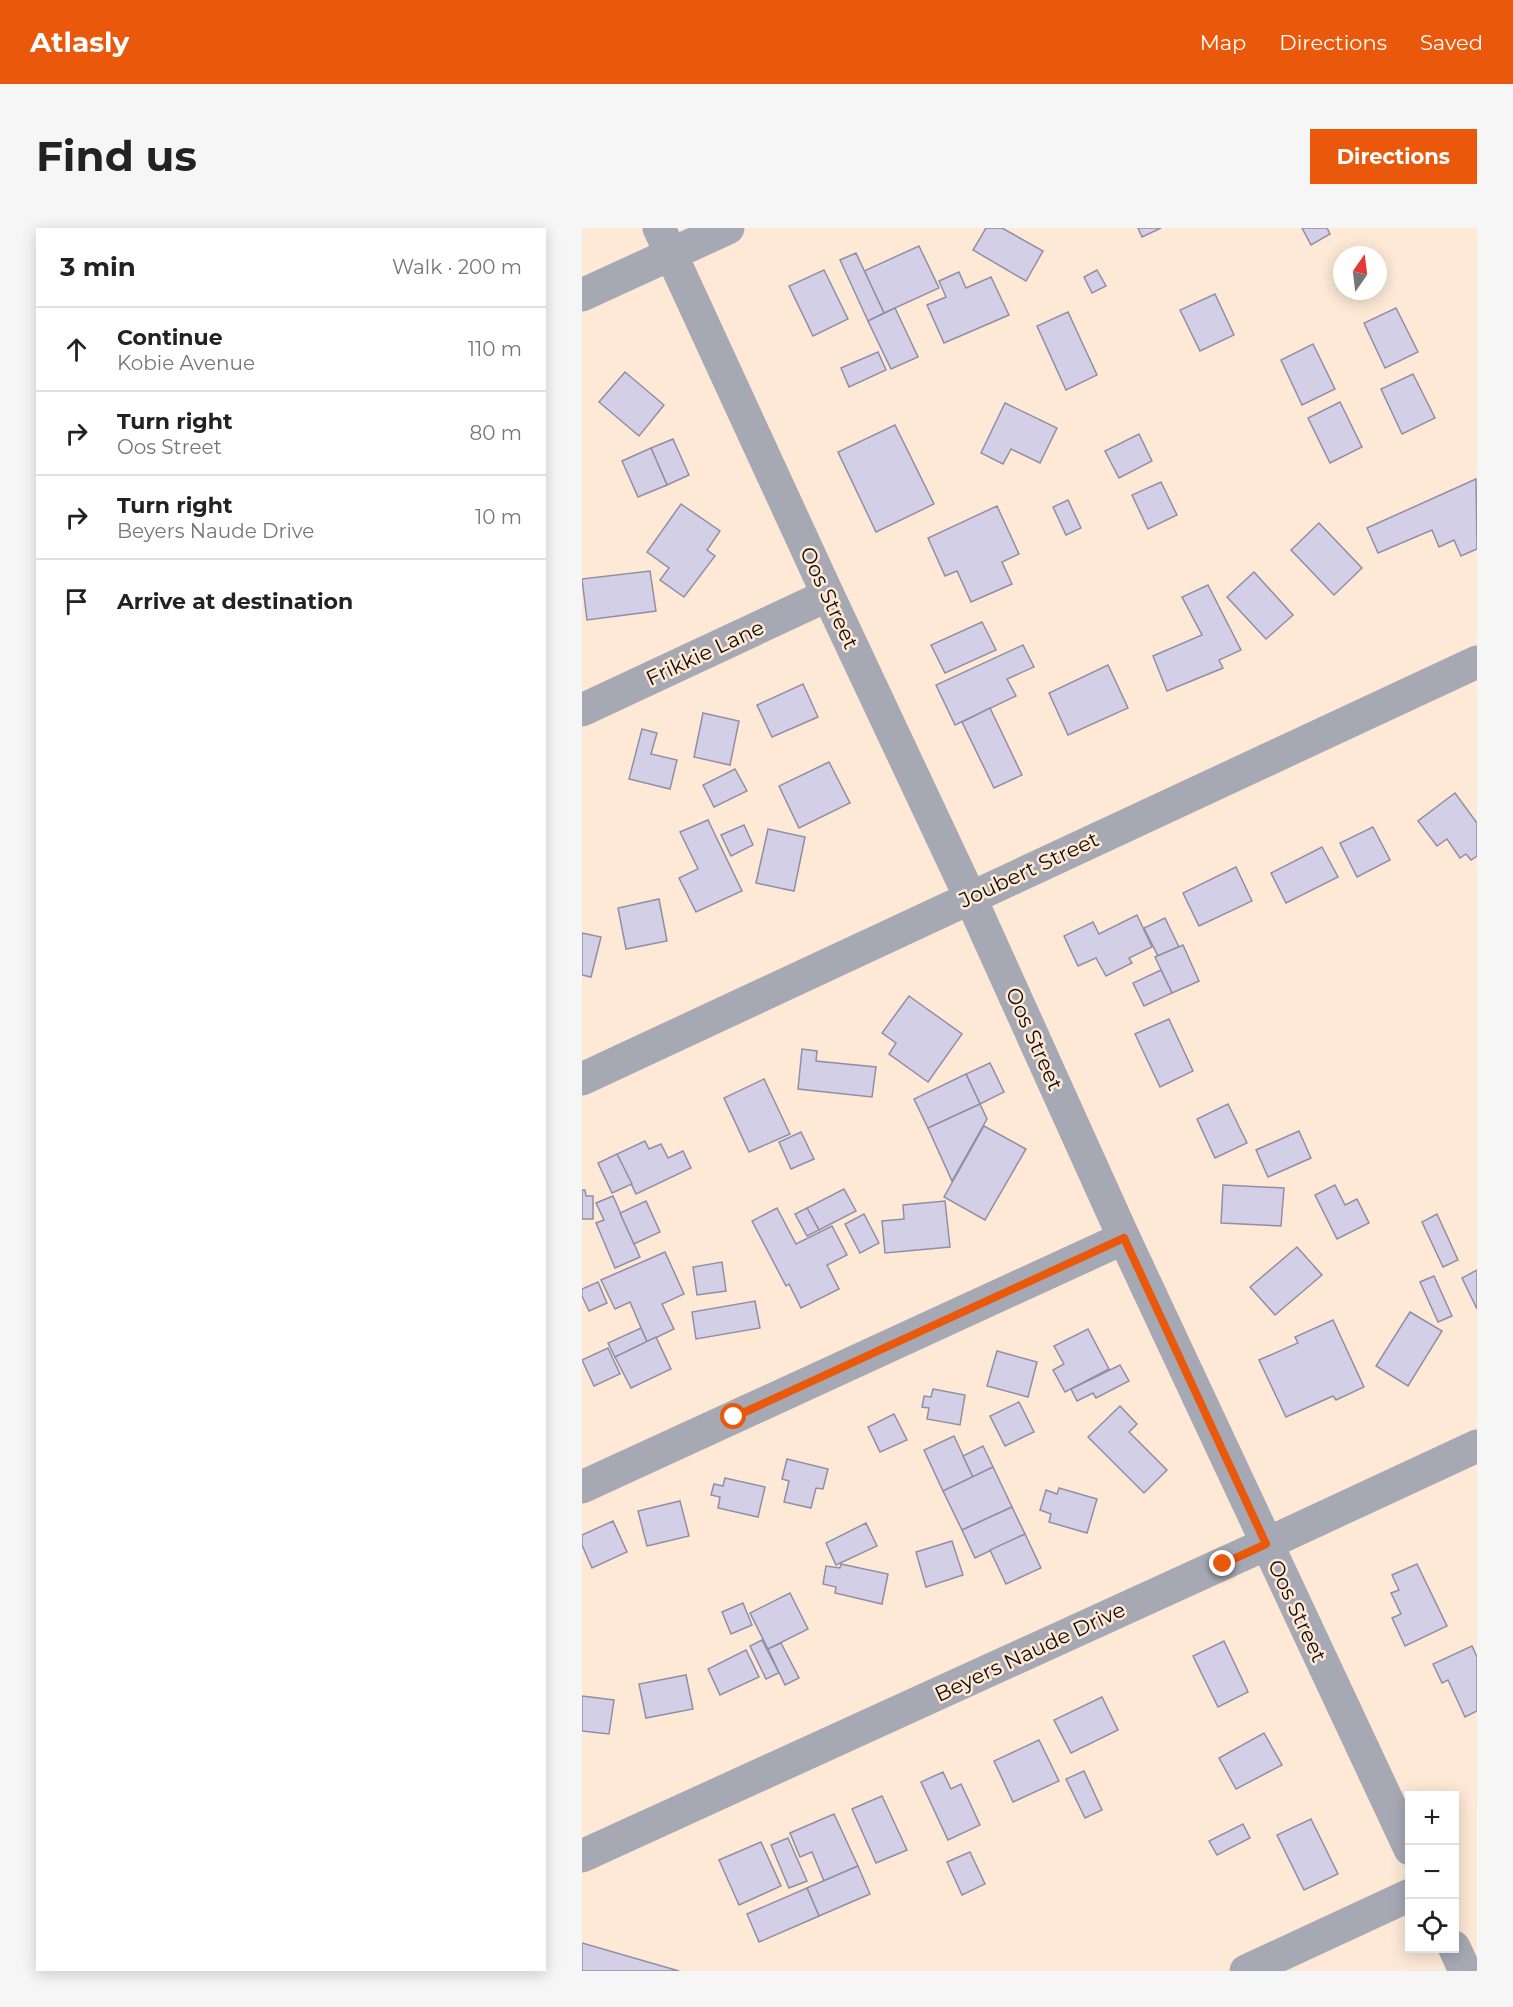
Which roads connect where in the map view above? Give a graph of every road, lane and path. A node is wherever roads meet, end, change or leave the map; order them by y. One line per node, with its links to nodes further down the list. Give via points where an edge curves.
1 (728, 228): 2 (street)
2 (665, 241): 3 (street); 4 (street, Oos Street)
3 (582, 295)
4 (828, 595): 6 (street, Frikkie Lane); 7 (street, Oos Street)
5 (1477, 662): 7 (street, Joubert Street)
6 (582, 710)
7 (970, 897): 8 (street, Joubert Street); 9 (street, Oos Street)
8 (582, 1079)
9 (1124, 1238): 11 (street); 12 (street, Oos Street)
10 (1477, 1446): 12 (street, Beyers Naude Drive)
11 (582, 1487)
12 (1266, 1544): 13 (street, Oos Street); 14 (street, Beyers Naude Drive)
13 (1408, 1845)
14 (582, 1857)
15 (1405, 1897): 17 (street)
16 (1458, 1953): 18 (street)
17 (1246, 1971)
18 (1465, 1971)

